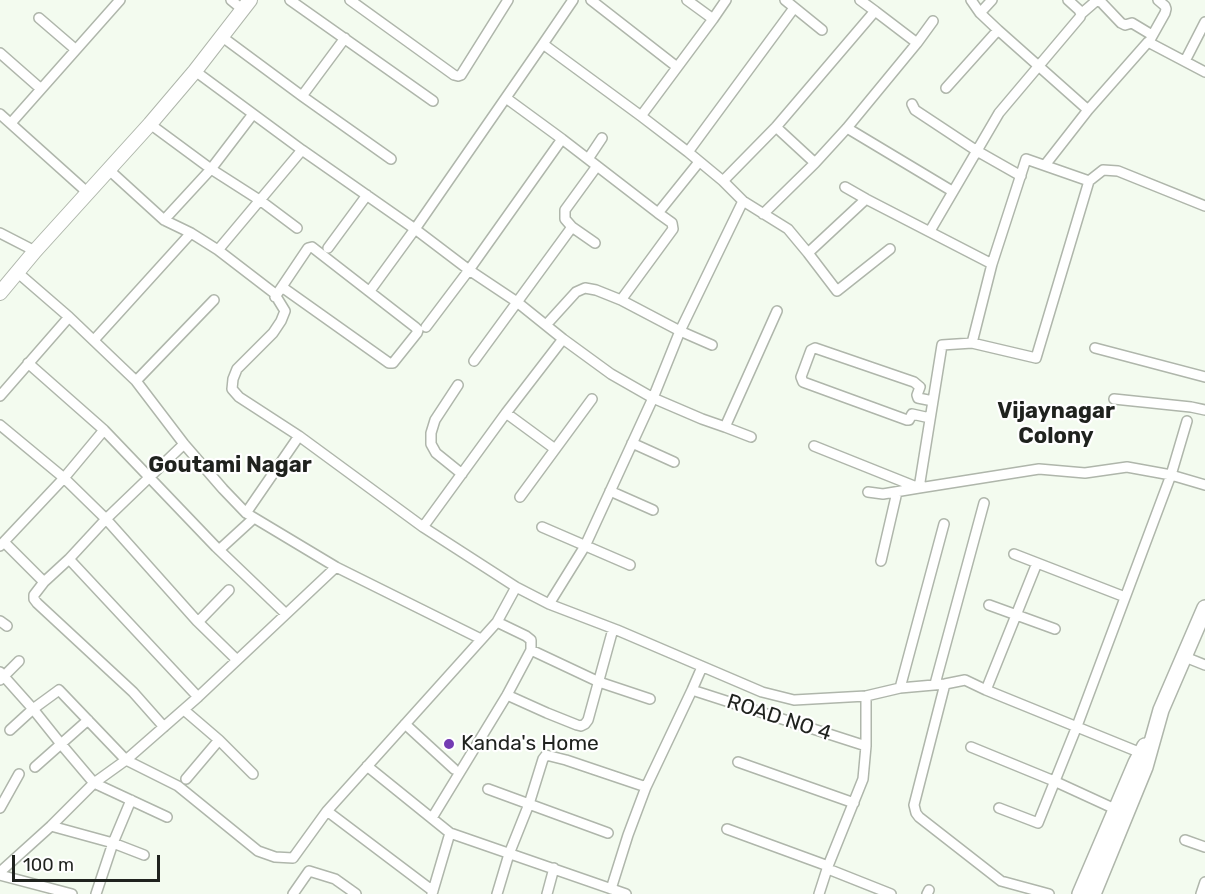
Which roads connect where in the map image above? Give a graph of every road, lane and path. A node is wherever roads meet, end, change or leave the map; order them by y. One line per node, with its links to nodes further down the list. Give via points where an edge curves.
1 (120, 0): 32 (street)
2 (231, 0): 16 (street)
3 (290, 0): 28 (street)
4 (350, 0): 5 (street, via 458,76)
5 (508, 0)
6 (573, 0): 31 (street)
7 (591, 0): 36 (street)
8 (687, 0): 22 (street)
9 (726, 0): 22 (street)
10 (785, 0): 17 (street)
11 (860, 0): 18 (street)
12 (971, 0): 19 (street)
13 (992, 0): 19 (street)
14 (1068, 0): 20 (street)
15 (1158, 0): 29 (street, via 1166,9)
16 (246, 5): 27 (main road)
17 (794, 8): 25 (street); 57 (street)
18 (875, 11): 30 (street); 51 (street)
19 (980, 13): 26 (street)
20 (1081, 14): 29 (street, via 1096,1 1101,2 1121,23 1132,23); 35 (street)
21 (39, 18): 32 (street)
22 (712, 19): 36 (street)
23 (933, 21): 30 (street)
24 (1205, 22): 34 (street)
25 (822, 30)
26 (998, 30): 35 (street); 39 (street)
27 (221, 36): 37 (main road); 41 (street)
28 (345, 38): 41 (street); 43 (street)
29 (1150, 38): 34 (street); 45 (street)
30 (917, 43): 52 (street)
31 (543, 44): 42 (street); 48 (street)
32 (75, 49): 40 (street)
33 (0, 53): 40 (street)
34 (1185, 61): 38 (street)
35 (1038, 66): 45 (street); 56 (street, via 999,113)
36 (677, 67): 48 (street)
37 (195, 71): 47 (street); 50 (main road)
38 (1205, 72)
39 (946, 88)
40 (41, 89): 49 (street)
41 (302, 96): 58 (street)
42 (506, 98): 54 (street); 82 (street)
43 (434, 101)
44 (912, 104): 56 (street, via 915,110)
45 (1088, 110): 62 (street)
46 (0, 114): 49 (street)
47 (253, 114): 55 (street); 65 (street)
48 (641, 116): 57 (street)
49 (11, 123): 71 (street)
50 (150, 124): 64 (main road); 65 (street)
51 (776, 127): 61 (street); 68 (street)
52 (847, 128): 61 (street); 70 (street)
53 (602, 138): 59 (street)
54 (562, 139): 59 (street); 93 (street)
55 (302, 150): 72 (street); 74 (street)
56 (976, 151): 66 (street); 70 (street)
57 (688, 152): 60 (street)
58 (391, 159)
59 (588, 159): 63 (street)
60 (699, 162): 68 (street); 77 (street)
61 (815, 164): 78 (street)
62 (1046, 165): 66 (street, via 1026,159); 67 (street)
63 (597, 166): 77 (street); 80 (street, via 567,206 564,215)
64 (108, 169): 71 (main road); 79 (street)
65 (211, 169): 74 (street); 79 (street)
66 (1021, 176): 92 (street)
67 (1089, 180): 76 (street, via 1102,170 1118,171); 109 (street, via 1036,358)
68 (723, 181): 75 (street)
69 (845, 187): 73 (street)
70 (952, 191): 83 (street)
71 (88, 193): 90 (main road)
72 (367, 195): 82 (street); 87 (street)
73 (866, 199): 83 (street); 91 (street)
74 (261, 201): 81 (street); 89 (street)
75 (743, 201): 78 (street); 106 (street)
76 (1205, 206)
77 (658, 213): 99 (street, via 672,223 673,229)
78 (763, 214): 91 (street, via 788,229)
79 (164, 220): 85 (street)
80 (572, 227): 86 (street); 100 (street)
81 (297, 228)
82 (415, 229): 93 (street); 95 (street)
83 (930, 231): 92 (street)
84 (0, 233): 90 (street)
85 (191, 233): 89 (street); 108 (street)
86 (595, 243)
87 (328, 248)
88 (890, 249): 91 (street, via 837,291)
89 (218, 250): 101 (street, via 274,293)
90 (35, 251): 94 (main road)
91 (808, 253)
92 (992, 264): 109 (street)
93 (469, 270): 100 (street); 105 (street)
94 (17, 272): 97 (main road); 103 (street)
95 (372, 288)
96 (288, 292): 96 (street, via 389,363 417,333 415,327 312,247 308,248); 101 (street); 101 (street)
97 (0, 293)
98 (214, 300): 115 (street)
99 (621, 300): 104 (street, via 585,288 576,292); 106 (street)
100 (517, 302): 104 (street); 112 (street)
101 (280, 303): 129 (street, via 285,311 282,321 237,369 232,389)
102 (777, 311): 127 (street)
103 (69, 317): 108 (street); 113 (street)
104 (546, 325): 107 (street)
105 (426, 327)
106 (680, 331): 110 (street); 118 (street)
107 (562, 339): 118 (street); 123 (street)
108 (94, 340): 115 (street)
109 (972, 343): 121 (street, via 942,345)
110 (712, 345)
111 (1095, 348): 114 (street)
112 (474, 361)
113 (28, 363): 117 (street); 128 (street)
114 (1205, 377)
115 (136, 381): 132 (street)
116 (458, 385): 136 (street, via 435,420 431,444)
117 (0, 396)
118 (653, 398): 127 (street); 131 (street)
119 (592, 399): 134 (street)
120 (1114, 399): 122 (street)
121 (933, 401): 124 (street); 124 (street, via 918,398 920,387 914,382 815,348 801,377 803,382 907,420 912,414)
122 (1205, 410)
123 (506, 413): 134 (street); 136 (street)
124 (930, 418): 141 (street)
125 (1187, 421): 137 (street)
126 (0, 425): 139 (street)
127 (725, 427): 130 (street)
128 (104, 430): 138 (street); 139 (street)
129 (299, 436): 148 (street); 151 (street)
130 (751, 437)
131 (632, 443): 135 (street); 142 (street)
132 (184, 444): 138 (street); 148 (street)
133 (814, 446): 141 (street)
134 (555, 449): 145 (street)
135 (674, 462)
136 (462, 474): 151 (street)
137 (1171, 475): 140 (street); 141 (street, via 1127,467 1085,473 1039,469); 165 (street)
138 (149, 477): 149 (street); 155 (street)
139 (64, 478): 149 (street); 153 (street)
140 (1205, 485)
141 (919, 488): 144 (street)
142 (610, 491): 147 (street); 154 (street)
143 (868, 492): 144 (street)
144 (897, 492): 158 (street)
145 (519, 497)
146 (984, 503): 184 (street)
147 (653, 510)
148 (250, 515): 155 (street); 161 (street)
149 (106, 519): 157 (street); 171 (street)
150 (944, 525): 185 (street)
151 (423, 527): 163 (street)
152 (542, 527): 154 (street)
153 (2, 544): 162 (street)
154 (585, 546): 160 (street); 166 (street)
155 (219, 550): 169 (street)
156 (1014, 554): 159 (street)
157 (69, 559): 162 (street); 190 (street)
158 (880, 561)
159 (1037, 563): 165 (street); 170 (street)
160 (630, 566)
161 (336, 567): 169 (street); 175 (street)
162 (44, 582): 197 (street, via 34,596 36,603 133,692)
163 (516, 587): 166 (street); 172 (street)
164 (229, 590): 171 (street)
165 (1125, 597): 196 (street)
166 (549, 604): 173 (street)
167 (989, 605): 170 (street)
168 (1205, 608): 177 (main road)
169 (286, 614): 178 (street)
170 (1016, 614): 174 (street); 187 (street)
171 (198, 622): 178 (street)
172 (497, 622): 175 (street); 176 (street, via 531,640)
173 (613, 629): 181 (street); 183 (street)
174 (1055, 629)
175 (481, 639): 195 (street)
176 (531, 650): 183 (street); 188 (street)
177 (1185, 657): 180 (street); 199 (main road)
178 (237, 660): 190 (street)
179 (19, 661): 182 (street)
180 (1205, 665)
181 (702, 667): 186 (street); 189 (street, via 760,692 794,699)
182 (1, 676): 192 (street)
183 (599, 682): 188 (street, via 588,720 581,726); 191 (street)
184 (940, 684): 185 (street); 187 (street, via 966,680); 253 (street, via 914,805 916,813 1001,881)
185 (900, 688): 189 (street)
186 (692, 690): 202 (street, ROAD NO 4); 215 (street)
187 (986, 690): 196 (street)
188 (507, 695): 225 (street)
189 (866, 696): 202 (street)
190 (198, 697): 193 (street)
191 (650, 699)
192 (33, 709): 194 (street, via 59,690); 198 (street); 201 (street)
193 (184, 710): 197 (street); 200 (street)
194 (88, 720): 201 (street); 205 (street)
195 (405, 724): 207 (street); 209 (street)
196 (1077, 726): 204 (street); 213 (street)
197 (164, 727): 205 (street)
198 (10, 730)
199 (1155, 730): 204 (main road); 255 (main road, via 1145,767)
200 (219, 740): 211 (street); 212 (street)
201 (61, 744): 208 (street); 214 (street)
202 (866, 746): 218 (street, via 863,779)
203 (971, 747): 213 (street)
204 (1141, 753): 222 (main road)
205 (126, 760): 214 (street); 235 (street, via 178,786 258,851)
206 (738, 762): 218 (street)
207 (367, 766): 223 (street); 225 (street)
208 (35, 767)
209 (454, 769)
210 (19, 774): 220 (street)
211 (253, 774)
212 (186, 779)
213 (1054, 781): 221 (street, via 1038,824); 222 (street)
214 (94, 783): 217 (street); 226 (street)
215 (646, 787): 219 (street, via 547,755); 241 (street)
216 (488, 789): 219 (street)
217 (131, 800): 224 (street); 231 (street)
218 (854, 803): 236 (street)
219 (529, 804): 229 (street); 233 (street)
220 (0, 808)
221 (999, 808)
222 (1115, 809): 254 (main road)
223 (327, 811): 235 (street); 243 (street)
224 (167, 818)
225 (432, 818): 228 (street)
226 (51, 826): 231 (street); 239 (street)
227 (727, 829): 236 (street)
228 (450, 833): 233 (street); 243 (street)
229 (608, 833)
230 (1185, 840): 232 (street)
231 (113, 843): 234 (street); 246 (street)
232 (1205, 847)
233 (509, 854): 237 (street); 249 (street)
234 (144, 855)
235 (293, 858): 238 (street)
236 (828, 867): 244 (street); 252 (street)
237 (554, 868): 241 (street); 250 (street)
238 (309, 871): 247 (street); 248 (street, via 335,879)
239 (0, 873): 242 (street)
240 (1205, 882): 256 (street)
241 (605, 889): 251 (street)
242 (38, 890): 245 (street)
243 (433, 893)
244 (888, 893)
245 (72, 894)
246 (96, 894)
247 (293, 894)
248 (356, 894)
249 (497, 894)
250 (547, 894)
251 (626, 894)
252 (819, 894)
253 (1049, 894)
254 (1080, 894)
255 (1093, 894)
256 (1201, 894)

